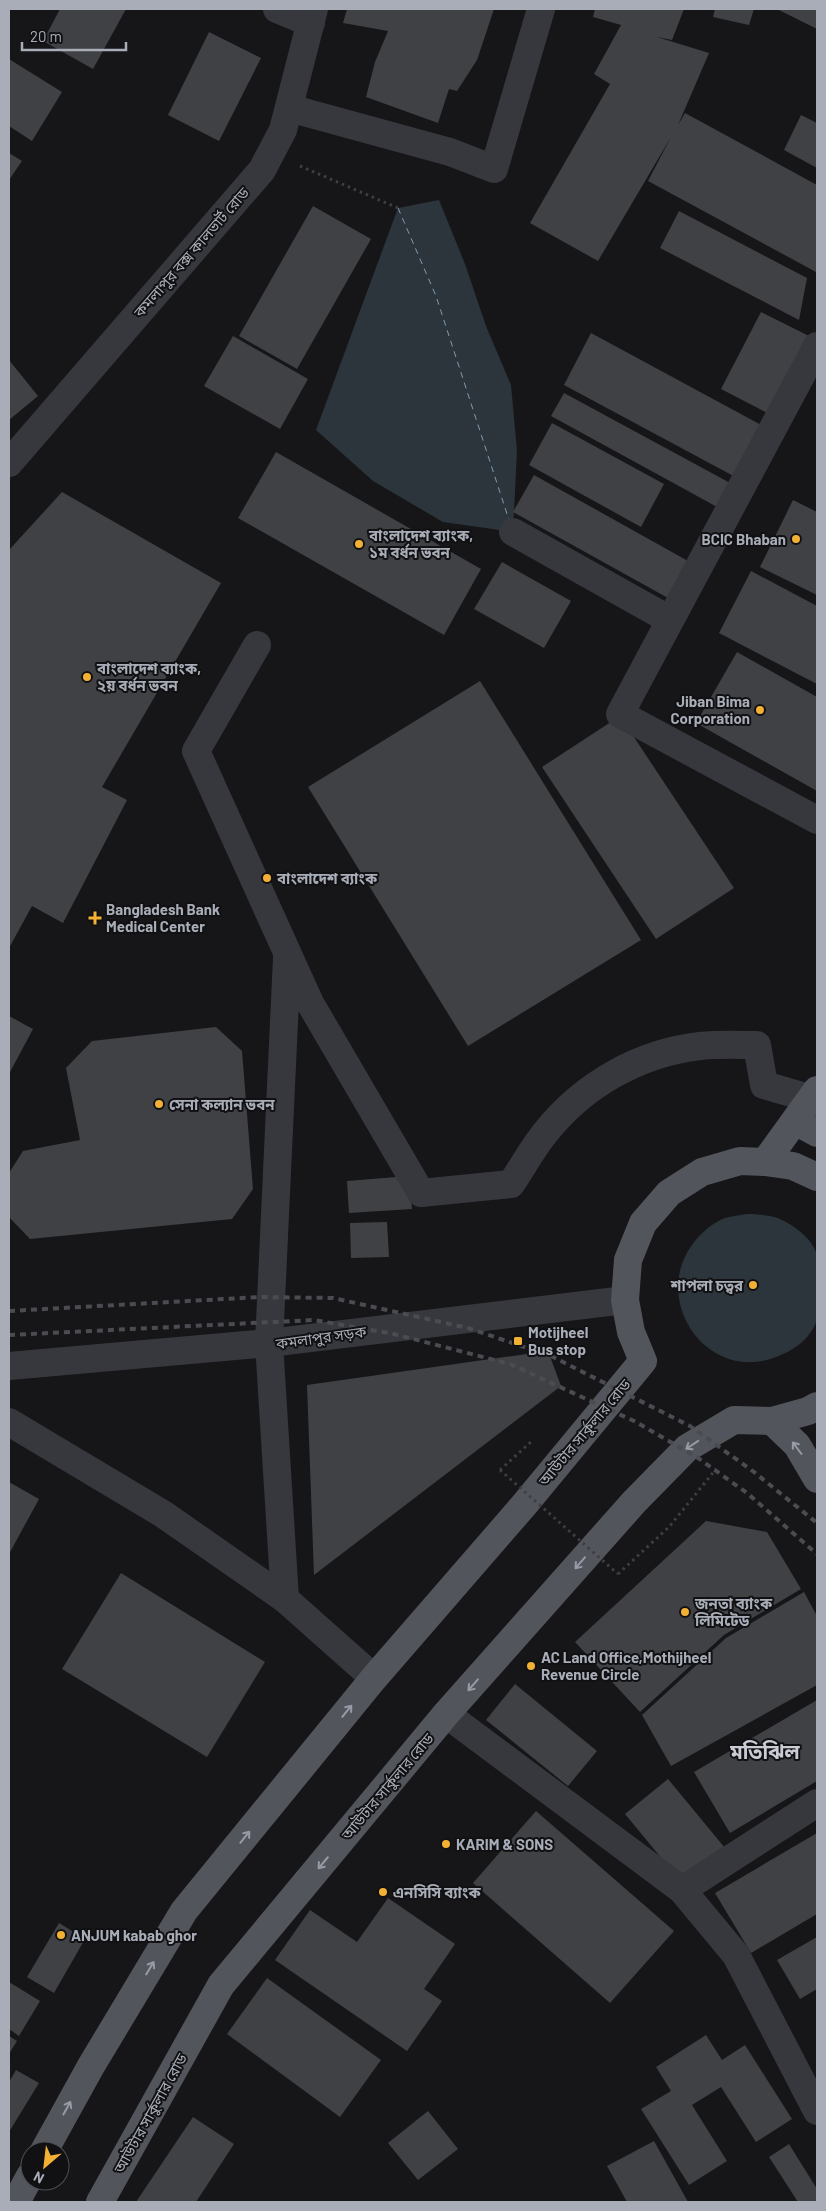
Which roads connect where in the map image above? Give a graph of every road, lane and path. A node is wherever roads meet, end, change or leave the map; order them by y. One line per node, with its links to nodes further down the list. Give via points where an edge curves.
1 (277, 9): 3 (street)
2 (541, 9): 4 (street, via 494,168 450,152)
3 (313, 16): 4 (street, কমলাপুর বক্স কালভার্ট রোড)
4 (289, 108): 5 (street, কমলাপুর বক্স কালভার্ট রোড)
5 (271, 154): 6 (path); 9 (street, কমলাপুর বক্স কালভার্ট রোড, via 262,170)
6 (398, 208)
7 (817, 346): 8 (street)
8 (811, 374): 11 (street)
9 (9, 463)
10 (513, 532): 11 (street)
11 (670, 620): 13 (street, via 620,714)
12 (257, 645): 14 (street, via 196,751)
13 (817, 820)
14 (287, 953): 15 (street, via 310,1003 421,1192 511,1184 544,1134 565,1110 623,1069 659,1053 701,1046 758,1045 764,1085); 20 (street)
15 (815, 1095): 16 (main road)
16 (806, 1127): 17 (main road)
17 (765, 1162): 18 (main road, via 793,1166); 19 (main road, via 740,1161 702,1172 669,1193 643,1223 628,1260)
18 (817, 1177)
19 (626, 1300): 20 (street, কমলাপুর সড়ক); 29 (main road, আউটার সার্কুলার রোড, via 631,1332 643,1361)
20 (269, 1342): 21 (street); 28 (street, কমলাপুর সড়ক)
21 (9, 1366)
22 (817, 1406): 23 (main road)
23 (772, 1421): 27 (main road, one-way to 23, via 797,1445); 30 (main road, আউটার সার্কুলার রোড, one-way to 30, via 734,1420 687,1448 634,1502)
24 (9, 1422): 28 (street, via 163,1514)
25 (537, 1437): 26 (path, bridge, via 500,1470 618,1574 669,1527)
26 (719, 1466)
27 (817, 1479)
28 (285, 1599): 29 (street)
29 (374, 1678): 34 (main road, আউটার সার্কুলার রোড, one-way to 29, via 184,1912)
30 (446, 1714): 32 (street); 35 (main road, আউটার সার্কুলার রোড, one-way to 35, via 221,1986)
31 (817, 1803): 32 (street)
32 (682, 1890): 33 (street, via 736,1955)
33 (817, 2111)
34 (50, 2141)
35 (100, 2202)

